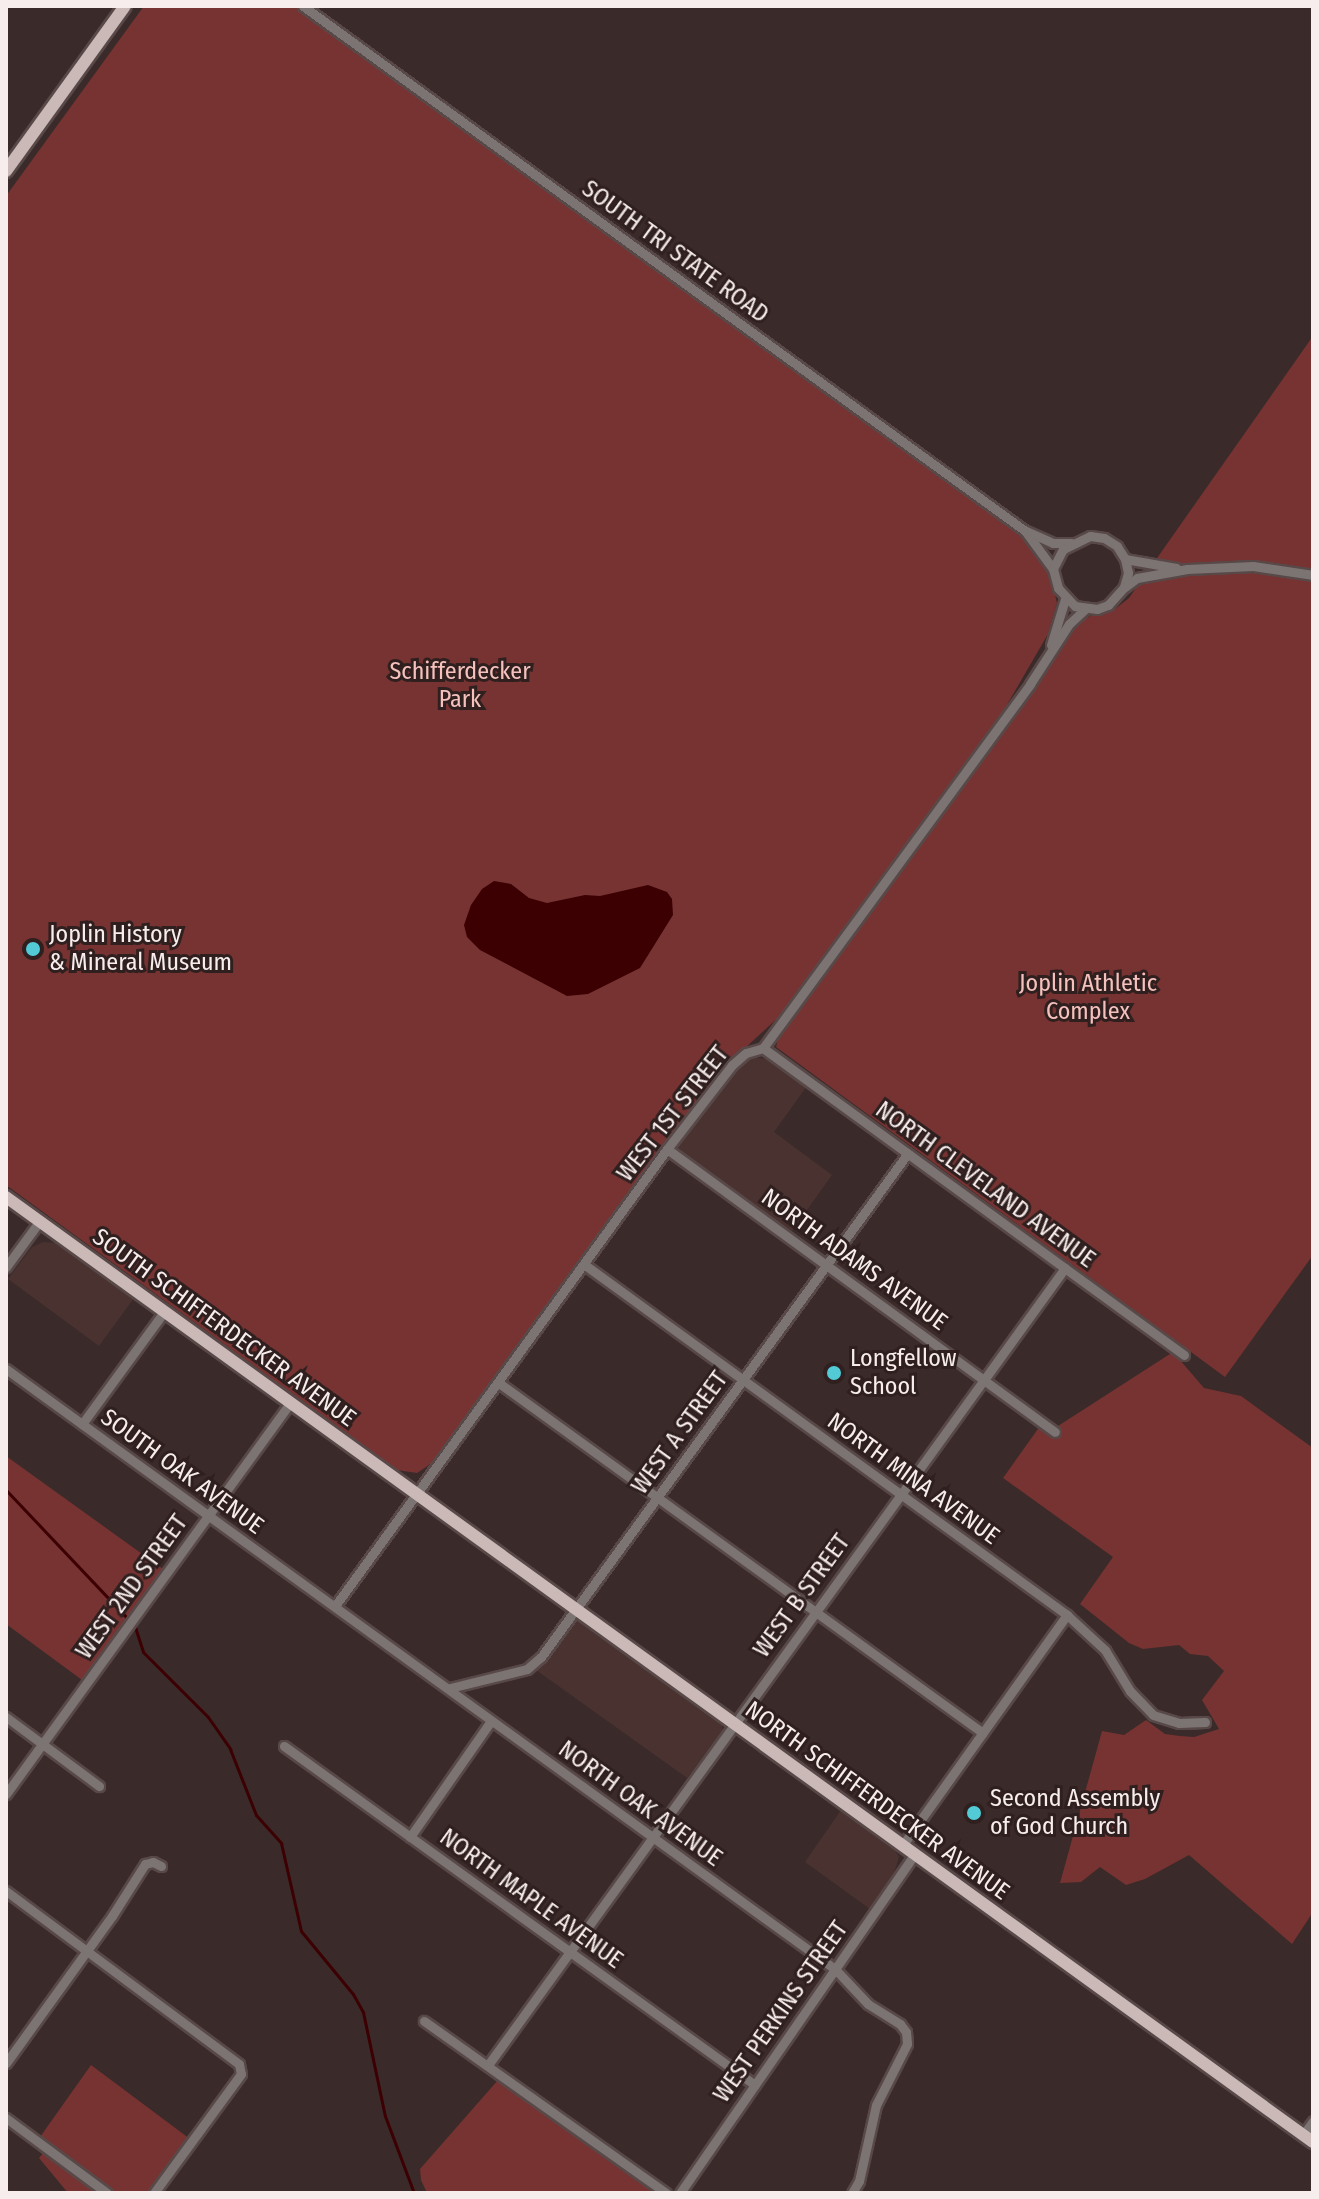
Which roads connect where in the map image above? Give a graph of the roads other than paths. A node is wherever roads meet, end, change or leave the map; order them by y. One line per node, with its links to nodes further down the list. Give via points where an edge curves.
1 (125, 6): 3 (main road)
2 (303, 6): 4 (street, SOUTH TRI STATE ROAD)
3 (6, 171)
4 (1024, 530): 5 (street, SOUTH TRI STATE ROAD, via 1053,543); 7 (street, SOUTH TRI STATE ROAD)
5 (1071, 543): 6 (street, SOUTH TRI STATE ROAD, via 1090,536 1104,538); 7 (street)
6 (1125, 559): 8 (street); 10 (street)
7 (1053, 569): 11 (street, SOUTH TRI STATE ROAD)
8 (1187, 569): 9 (street, via 1253,566); 10 (street, via 1137,578)
9 (1313, 575)
10 (1124, 587): 12 (street, via 1108,605)
11 (1065, 599): 12 (street); 13 (street, WEST 1ST STREET)
12 (1085, 609): 13 (street, WEST 1ST STREET)
13 (1047, 656): 14 (street, WEST 1ST STREET)
14 (763, 1048): 15 (street, WEST 1ST STREET, via 732,1065); 16 (street, NORTH CLEVELAND AVENUE)
15 (667, 1149): 19 (street, WEST 1ST STREET); 20 (street, NORTH ADAMS AVENUE)
16 (908, 1153): 20 (street, WEST A STREET); 22 (street, NORTH CLEVELAND AVENUE)
17 (6, 1197): 18 (main road, SOUTH SCHIFFERDECKER AVENUE)
18 (39, 1222): 21 (street); 23 (main road, SOUTH SCHIFFERDECKER AVENUE)
19 (585, 1265): 27 (street, NORTH MINA AVENUE); 28 (street, WEST 1ST STREET)
20 (826, 1265): 26 (street, NORTH ADAMS AVENUE); 27 (street, WEST A STREET)
21 (6, 1267)
22 (1065, 1268): 24 (street, NORTH CLEVELAND AVENUE); 26 (street, WEST B STREET)
23 (164, 1312): 29 (main road, SOUTH SCHIFFERDECKER AVENUE); 30 (street)
24 (1184, 1355)
25 (6, 1369): 30 (street, SOUTH OAK AVENUE)
26 (985, 1379): 31 (street, NORTH ADAMS AVENUE); 32 (street, WEST B STREET)
27 (744, 1380): 32 (street, NORTH MINA AVENUE); 34 (street, WEST A STREET)
28 (499, 1383): 33 (street, WEST 1ST STREET); 34 (street)
29 (290, 1403): 33 (main road, SOUTH SCHIFFERDECKER AVENUE); 35 (street, WEST 2ND STREET)
30 (82, 1424): 35 (street, SOUTH OAK AVENUE)
31 (1055, 1432)
32 (901, 1494): 38 (street, WEST B STREET); 39 (street, NORTH MINA AVENUE)
33 (416, 1495): 36 (street, WEST 1ST STREET); 37 (main road, NORTH SCHIFFERDECKER AVENUE)
34 (658, 1498): 37 (street, WEST A STREET); 38 (street)
35 (208, 1516): 36 (street, SOUTH OAK AVENUE); 46 (street, WEST 2ND STREET)
36 (335, 1606): 40 (street, NORTH OAK AVENUE)
37 (576, 1610): 40 (street, WEST A STREET, via 527,1669); 44 (main road, NORTH SCHIFFERDECKER AVENUE)
38 (815, 1612): 44 (street, WEST B STREET); 45 (street)
39 (1067, 1615): 43 (street, NORTH MINA AVENUE, via 1105,1650 1130,1691 1153,1715 1179,1723); 45 (street)
40 (450, 1688): 42 (street, NORTH OAK AVENUE)
41 (6, 1717): 46 (street)
42 (491, 1721): 50 (street); 51 (street, NORTH OAK AVENUE)
43 (1205, 1722)
44 (734, 1724): 51 (street, WEST B STREET); 52 (main road, NORTH SCHIFFERDECKER AVENUE)
45 (983, 1733): 52 (street)
46 (43, 1744): 48 (street); 49 (street, WEST 2ND STREET)
47 (284, 1746): 50 (street, NORTH MAPLE AVENUE)
48 (99, 1786)
49 (6, 1794)
50 (410, 1837): 57 (street, NORTH MAPLE AVENUE)
51 (651, 1837): 57 (street, WEST B STREET); 58 (street, NORTH OAK AVENUE)
52 (902, 1846): 53 (main road, NORTH SCHIFFERDECKER AVENUE)
53 (914, 1855): 58 (street, WEST PERKINS STREET); 65 (main road, NORTH SCHIFFERDECKER AVENUE)
54 (161, 1866): 56 (street, via 145,1864)
55 (6, 1891): 56 (street)
56 (88, 1951): 60 (street); 67 (street, via 236,2060 241,2074)
57 (569, 1951): 61 (street, WEST B STREET); 62 (street, NORTH MAPLE AVENUE)
58 (835, 1969): 62 (street, WEST PERKINS STREET); 70 (street, NORTH OAK AVENUE, via 868,2004 900,2024 907,2044 876,2105)
59 (424, 2021): 61 (street)
60 (6, 2063)
61 (488, 2065): 68 (street)
62 (755, 2085): 69 (street, WEST PERKINS STREET)
63 (6, 2118): 66 (street)
64 (1313, 2121): 65 (street)
65 (1308, 2138)
66 (107, 2193)
67 (154, 2193)
68 (666, 2193)
69 (680, 2193)
70 (852, 2193)

